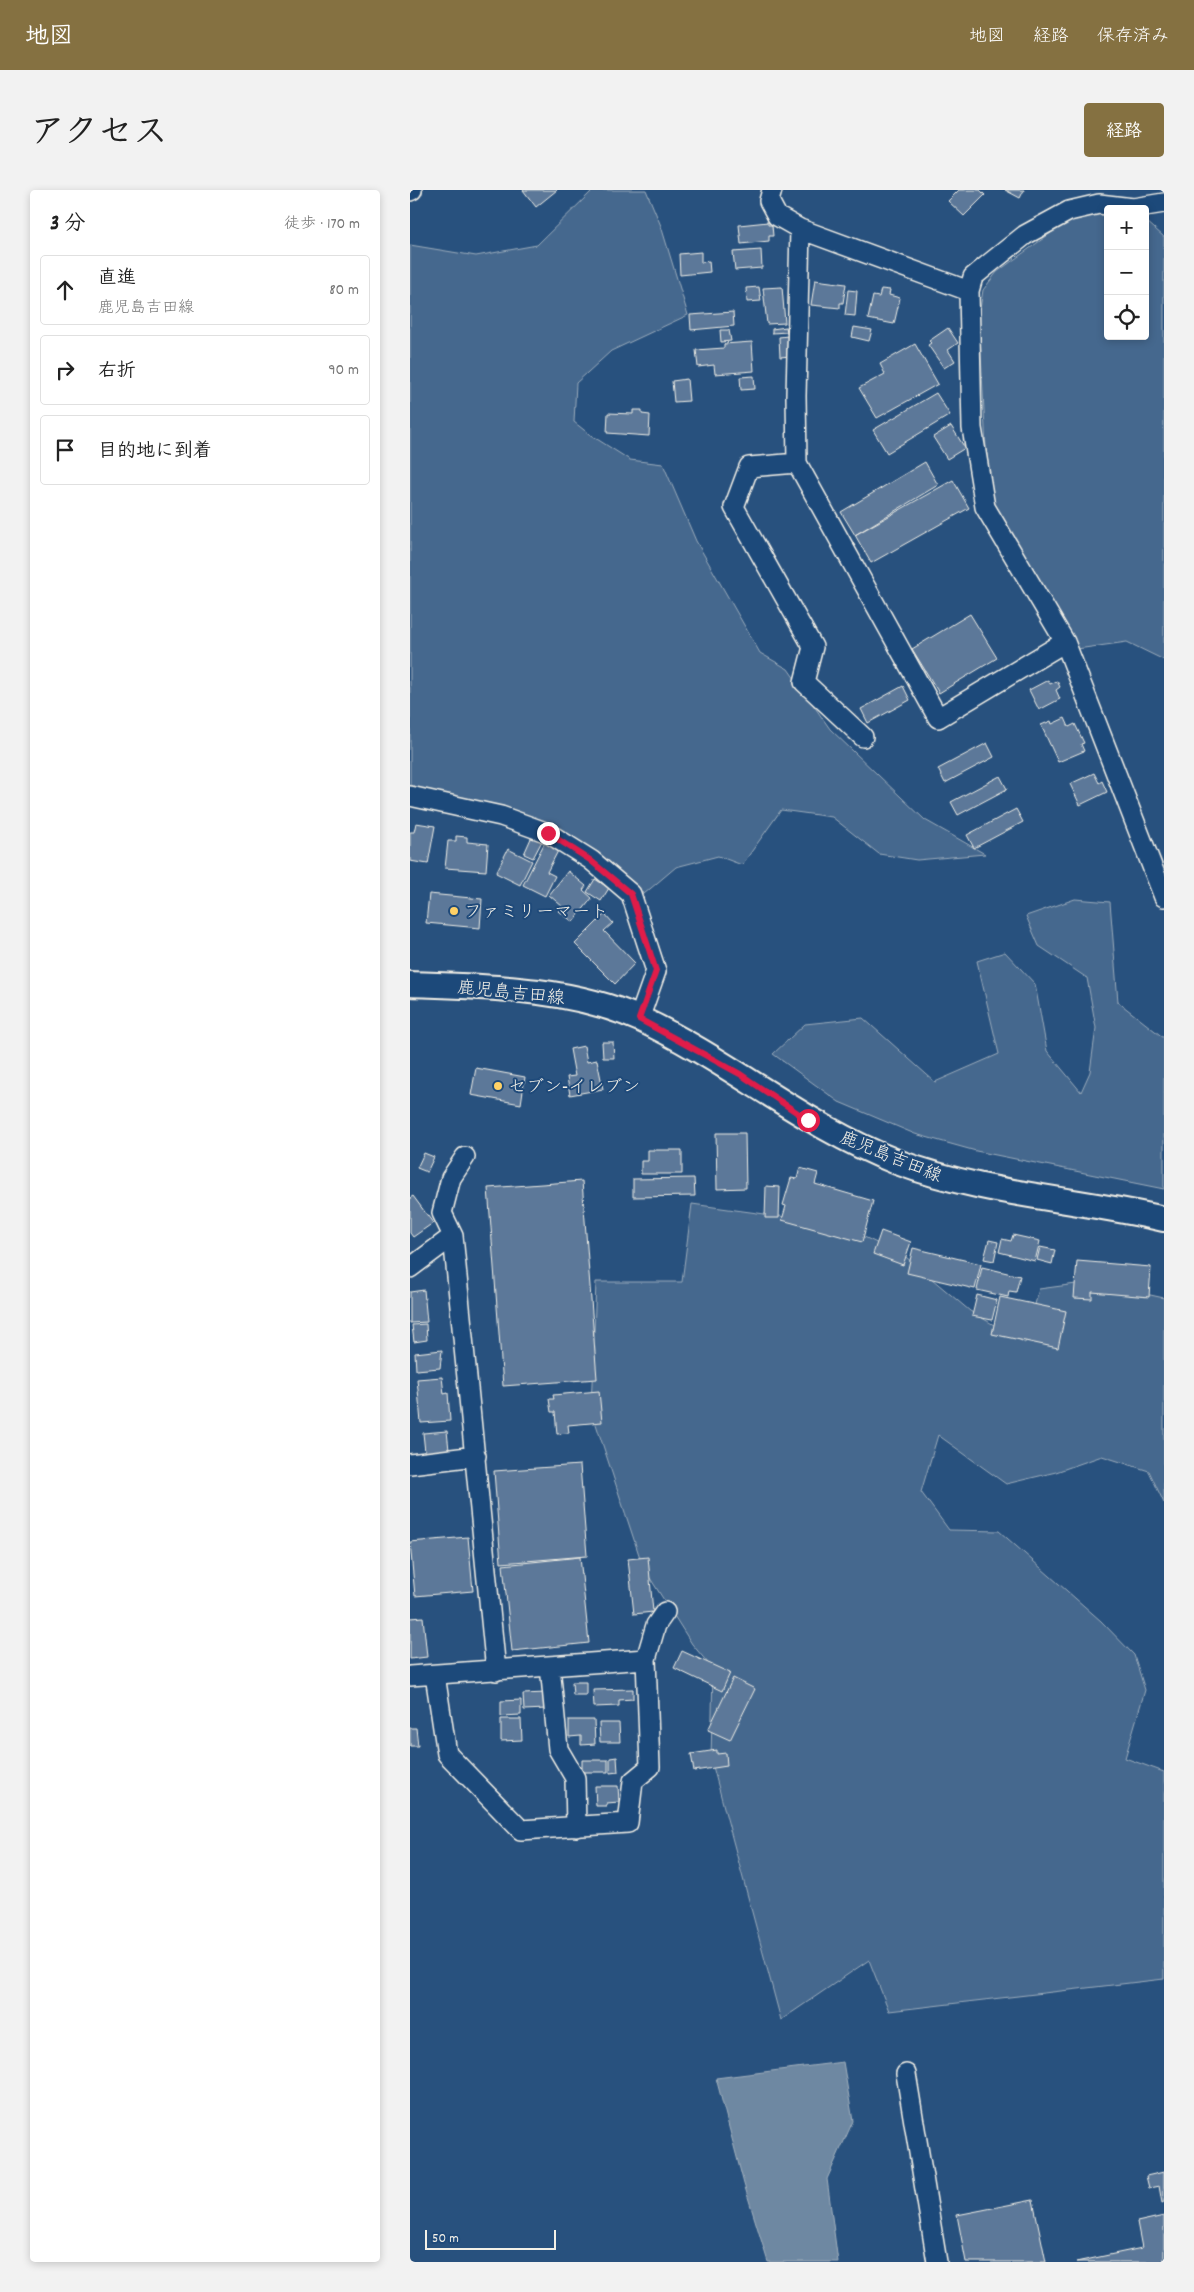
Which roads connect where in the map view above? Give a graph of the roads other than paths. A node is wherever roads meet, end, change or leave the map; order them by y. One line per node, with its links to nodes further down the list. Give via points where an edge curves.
1 (772, 190): 3 (street, via 769,201 777,216)
2 (1164, 203): 4 (street, via 1132,208 1099,204 1069,211 1025,235 973,277)
3 (800, 229): 4 (street); 5 (street)
4 (969, 291): 6 (street, via 972,428 985,507)
5 (797, 464): 6 (street, via 938,718); 7 (street, via 748,467 734,507 813,647 804,682)
6 (1065, 642): 9 (street)
7 (863, 737)
8 (410, 796): 11 (street, via 501,816 548,833 590,860 631,894 656,971)
9 (1164, 897)
10 (410, 984): 11 (main road, 鹿児島吉田線, via 541,992 603,1005)
11 (639, 1019): 13 (main road, 鹿児島吉田線, via 740,1074 808,1120 896,1161 942,1178 985,1188)
12 (465, 1157): 14 (street, via 451,1178 442,1213)
13 (1164, 1219)
14 (452, 1236): 15 (street); 16 (street)
15 (410, 1268)
16 (476, 1456): 17 (street); 21 (street)
17 (410, 1464)
18 (665, 1612): 19 (street, via 656,1625)
19 (646, 1659): 20 (street); 24 (street, via 650,1767 634,1781 628,1823)
20 (550, 1666): 21 (street); 24 (street, via 558,1749 575,1778)
21 (496, 1671): 22 (street)
22 (435, 1675): 23 (street); 24 (street, via 447,1754 521,1830)
23 (410, 1676)
24 (576, 1827)
25 (906, 2074): 26 (street)
26 (937, 2262)

